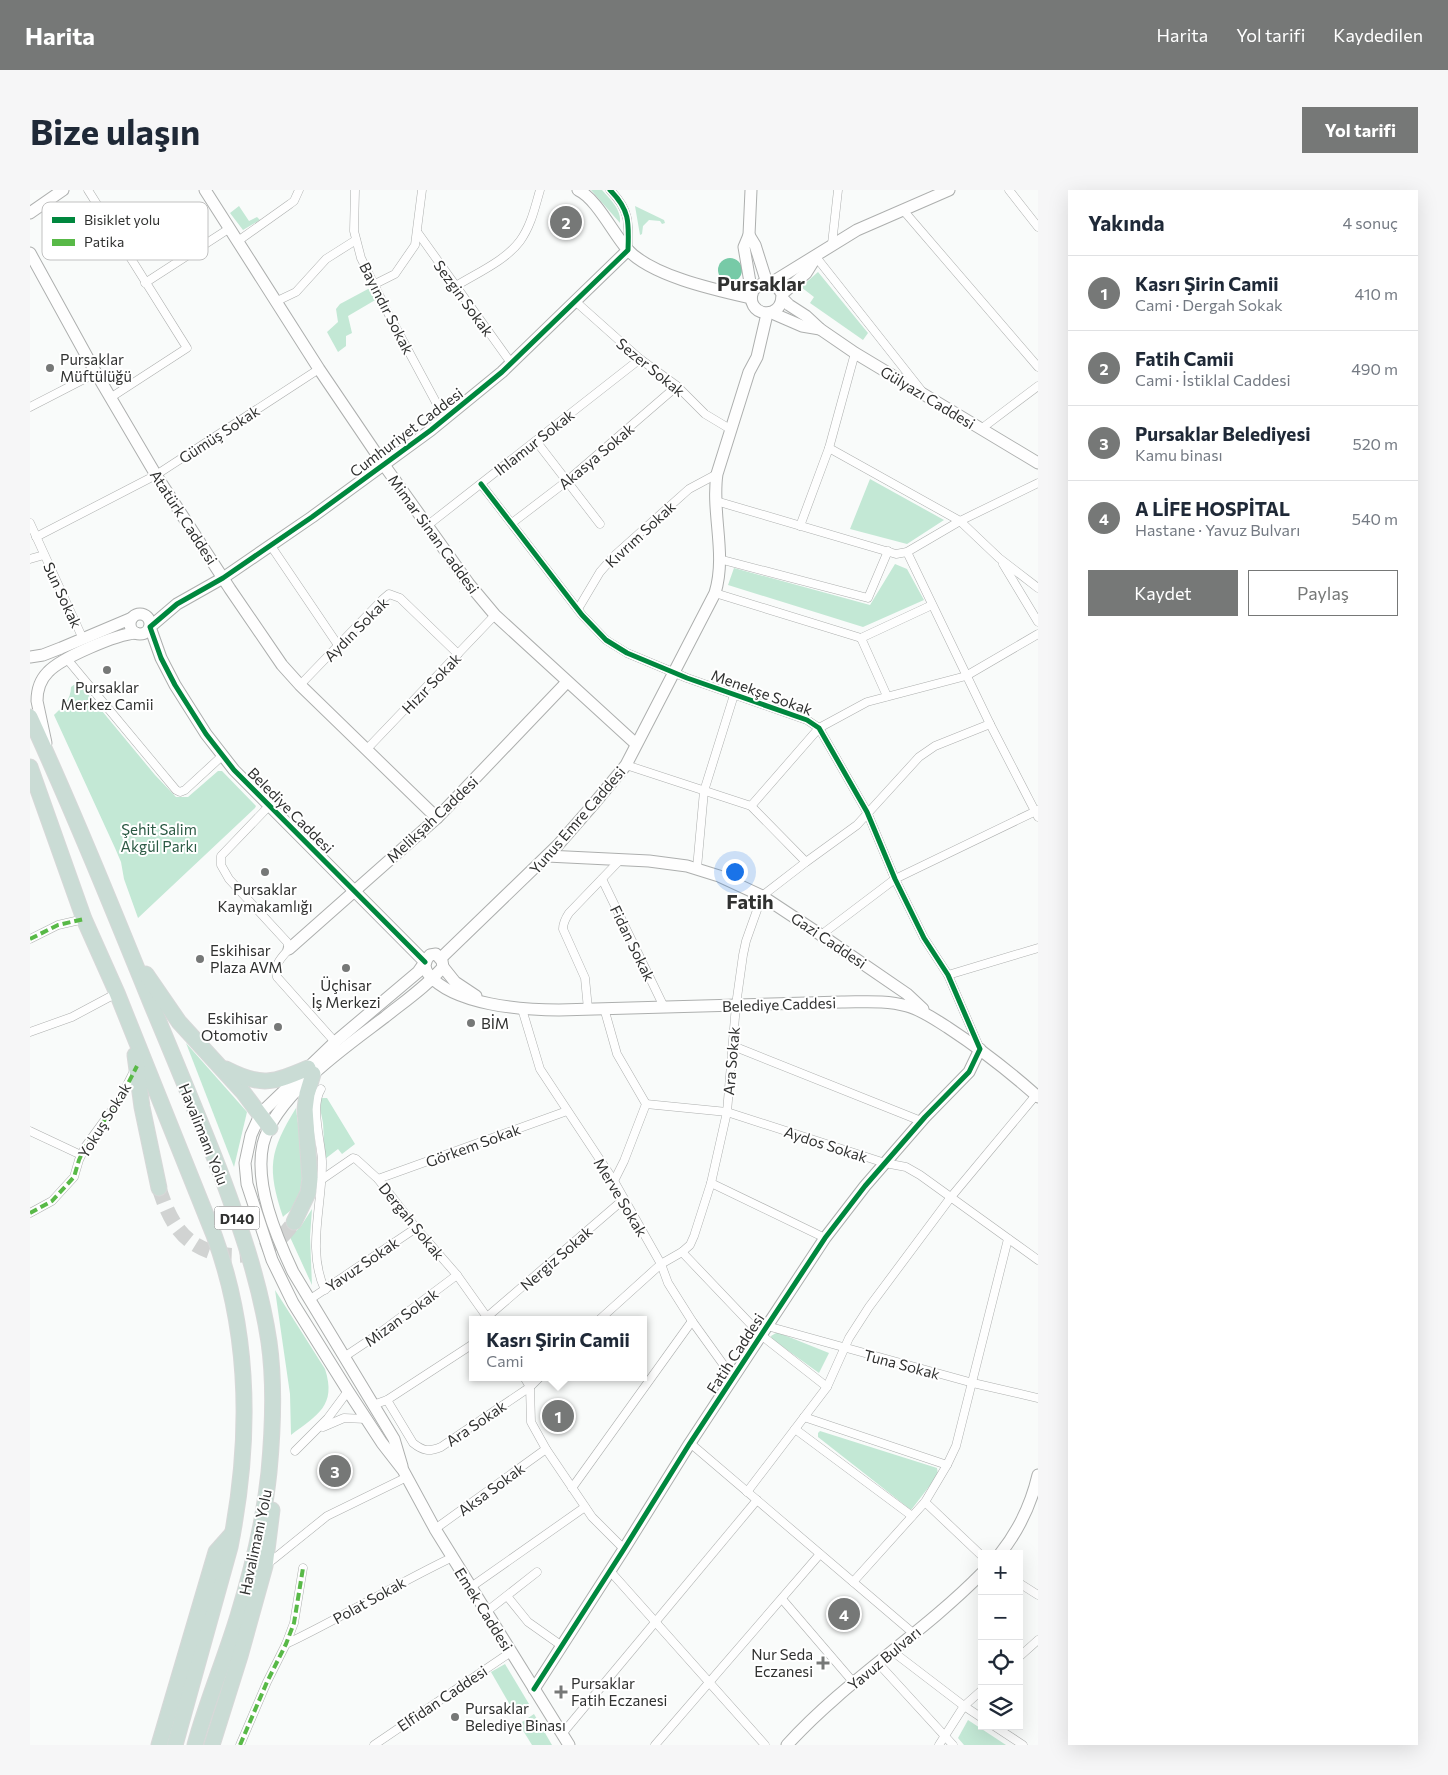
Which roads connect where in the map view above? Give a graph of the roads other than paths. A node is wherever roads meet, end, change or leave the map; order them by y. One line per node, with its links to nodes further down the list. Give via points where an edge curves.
1 (63, 190): 15 (street)
2 (88, 190): 16 (street)
3 (206, 190): 21 (street, Mimar Sinan Caddesi)
4 (299, 190): 25 (street, via 294,201)
5 (356, 190): 24 (street, Bayındır Sokak)
6 (422, 190): 22 (street)
7 (540, 190): 36 (street, via 532,218 519,241 508,253)
8 (578, 190): 28 (street, via 591,200)
9 (610, 190): 28 (street, via 628,216)
10 (751, 190): 23 (street)
11 (838, 190): 27 (street)
12 (949, 190): 14 (street)
13 (1009, 190): 20 (street)
14 (933, 193): 18 (street)
15 (46, 202)
16 (95, 202)
17 (42, 205): 19 (street)
18 (904, 210): 27 (street); 46 (street)
19 (30, 213)
20 (1038, 227)
21 (230, 228): 25 (street, Mimar Sinan Caddesi); 26 (street)
22 (418, 233): 35 (street, via 413,249 398,271); 36 (street, Sezgin Sokak)
23 (750, 235): 34 (street); 37 (street, via 744,247)
24 (356, 240): 35 (street, Bayındır Sokak); 40 (street, via 326,259 296,292)
25 (238, 241): 40 (street, Mimar Sinan Caddesi)
26 (208, 242)
27 (832, 244): 30 (street)
28 (628, 250): 37 (street, via 669,274 706,287); 39 (street, Cumhuriyet Caddesi)
29 (30, 253): 48 (street, Atatürk Caddesi)
30 (816, 256): 34 (street); 38 (street, via 806,273); 51 (street)
31 (131, 260): 33 (street)
32 (181, 260): 33 (street)
33 (145, 283): 52 (street, via 187,348)
34 (769, 283): 37 (street, via 759,285); 38 (street, via 779,289)
35 (375, 284): 54 (street, Bayındır Sokak)
36 (456, 286): 45 (street, Sezgin Sokak)
37 (751, 296): 41 (street, via 752,304)
38 (782, 296): 41 (street, via 779,307); 42 (street)
39 (575, 300): 44 (street, Sezer Sokak); 45 (street, Cumhuriyet Caddesi)
40 (275, 302): 47 (street, Mimar Sinan Caddesi)
41 (765, 312): 42 (street); 55 (street, Yunus Emre Caddesi, via 758,323 749,372)
42 (820, 329): 43 (street, Gülyazı Caddesi)
43 (855, 353): 51 (street, Gülyazı Caddesi); 58 (street)
44 (640, 359): 49 (street, Sezer Sokak); 57 (street, Ihlamur Sokak)
45 (511, 363): 54 (street, Cumhuriyet Caddesi)
46 (1038, 367)
47 (319, 369): 60 (street, Mimar Sinan Caddesi); 62 (street, Gümüş Sokak)
48 (96, 373): 52 (street, Atatürk Caddesi); 53 (street)
49 (677, 386): 55 (street, Sezer Sokak, via 705,414); 63 (street, Akasya Sokak)
50 (1038, 386): 56 (street)
51 (923, 394): 56 (street, Gülyazı Caddesi)
52 (110, 398): 62 (street, Atatürk Caddesi)
53 (30, 407)
54 (445, 419): 60 (street, Cumhuriyet Caddesi)
55 (730, 429): 61 (street, Yunus Emre Caddesi)
56 (981, 429): 59 (street, Gülyazı Caddesi)
57 (536, 441): 63 (street); 64 (street, Ihlamur Sokak)
58 (829, 448): 67 (street); 72 (street)
59 (1038, 463)
60 (384, 464): 71 (street, Mimar Sinan Caddesi); 74 (street, Cumhuriyet Caddesi)
61 (717, 474): 66 (street, Yunus Emre Caddesi); 86 (street, Kıvrım Sokak, via 689,490 616,555 603,568)
62 (156, 475): 73 (street, Gümüş Sokak); 81 (street, Atatürk Caddesi)
63 (567, 481): 69 (street, Akasya Sokak); 70 (street)
64 (481, 484): 69 (street, Menekşe Sokak); 71 (street, Ihlamur Sokak)
65 (1038, 484): 67 (street)
66 (716, 501): 72 (street); 80 (street, Yunus Emre Caddesi)
67 (960, 521): 76 (street); 78 (street)
68 (30, 523): 73 (street, Sun Sokak)
69 (512, 524): 86 (street, Menekşe Sokak)
70 (600, 524)
71 (428, 525): 88 (street, Mimar Sinan Caddesi)
72 (800, 526): 75 (street)
73 (36, 538): 77 (street, Sun Sokak)
74 (271, 546): 81 (street, Cumhuriyet Caddesi); 95 (street)
75 (888, 552): 76 (street); 80 (street, via 868,598)
76 (906, 552): 85 (street)
77 (44, 554): 79 (street); 94 (street, Sun Sokak)
78 (999, 558): 82 (street); 89 (street)
79 (30, 559)
80 (719, 559): 83 (street, Yunus Emre Caddesi)
81 (223, 578): 84 (street, Cumhuriyet Caddesi); 103 (street, Atatürk Caddesi, via 282,665)
82 (1038, 588)
83 (715, 593): 93 (street); 100 (street, Yunus Emre Caddesi)
84 (177, 604): 87 (street); 90 (street)
85 (932, 605): 93 (street); 101 (street)
86 (578, 609): 100 (street, Menekşe Sokak, via 609,642)
87 (137, 616): 90 (street, via 149,619); 91 (street, via 130,624); 94 (street)
88 (495, 616): 96 (street, Hızır Sokak); 102 (street, Mimar Sinan Caddesi)
89 (1038, 622)
90 (150, 627): 91 (street, via 146,633); 98 (street)
91 (138, 634): 98 (street); 99 (street, via 118,637)
92 (1038, 634): 101 (street)
93 (861, 638): 105 (street)
94 (83, 639): 97 (street)
95 (338, 645): 96 (street, Aydın Sokak, via 382,600 392,594); 103 (street, Aydın Sokak)
96 (458, 654): 110 (street, Hızır Sokak)
97 (30, 657)
98 (161, 658): 111 (street, Belediye Caddesi, via 186,703)
99 (66, 659): 111 (street, via 176,790 185,790); 112 (street, via 48,672 37,694)
100 (674, 673): 104 (street, Menekşe Sokak); 109 (street, Yunus Emre Caddesi)
101 (966, 676): 105 (street); 107 (street)
102 (567, 682): 109 (street, Mimar Sinan Caddesi); 121 (street, Melikşah Caddesi)
103 (300, 685): 110 (street, Atatürk Caddesi)
104 (734, 695): 108 (street, Menekşe Sokak, via 807,720); 116 (street)
105 (887, 696): 108 (street, via 867,702)
106 (30, 717): 112 (highway, Havalimanı Yolu / D140)
107 (990, 724): 119 (street, via 935,746 919,757); 120 (street)
108 (819, 728): 118 (street); 119 (street, Menekşe Sokak)
109 (636, 744): 113 (street, Yunus Emre Caddesi)
110 (366, 750): 121 (street, Atatürk Caddesi)
111 (222, 756): 117 (street, Belediye Caddesi)
112 (48, 757): 136 (highway, Havalimanı Yolu / D140)
113 (626, 765): 116 (street); 122 (street, Yunus Emre Caddesi)
114 (30, 767): 125 (highway, D140)
115 (30, 790): 125 (highway)
116 (704, 790): 118 (street); 126 (street)
117 (269, 806): 129 (street, Belediye Caddesi); 135 (street, via 220,860 223,871 287,942)
118 (750, 806): 124 (street)
119 (867, 812): 124 (street, via 857,825); 128 (street, Menekşe Sokak)
120 (1037, 813): 128 (street)
121 (437, 818): 129 (street, Melikşah Caddesi)
122 (548, 856): 123 (street, Gazi Caddesi); 138 (street, Yunus Emre Caddesi)
123 (620, 860): 126 (street, Gazi Caddesi); 127 (street)
124 (806, 862): 130 (street)
125 (66, 864): 131 (highway, D140)
126 (697, 868): 130 (street, Gazi Caddesi)
127 (602, 879): 144 (street, Fidan Sokak); 147 (street, via 569,913 563,925 585,978)
128 (895, 879): 132 (street); 139 (street, Menekşe Sokak, via 924,938)
129 (354, 890): 135 (street, Melikşah Caddesi); 137 (street, Belediye Caddesi)
130 (762, 896): 132 (street, Gazi Caddesi); 143 (street, Ara Sokak, via 746,941)
131 (84, 919): 133 (street, via 58,925); 141 (highway, D140)
132 (821, 934): 148 (street, Gazi Caddesi, via 907,994)
133 (30, 939)
134 (1038, 948): 139 (street)
135 (288, 949): 151 (street, via 276,966 277,977)
136 (133, 959): 154 (highway, via 179,1022); 214 (highway, Havalimanı Yolu / D140, via 210,1146 252,1265 272,1361)
137 (425, 962): 138 (street, via 436,954); 140 (street, via 425,969); 151 (street, via 418,972)
138 (442, 962): 140 (street, Yunus Emre Caddesi); 142 (street, Belediye Caddesi, via 463,988)
139 (948, 975): 153 (street, Menekşe Sokak)
140 (432, 978): 142 (street, Belediye Caddesi, via 458,995); 156 (street, Yunus Emre Caddesi)
141 (116, 994): 149 (highway, D140); 150 (street, via 72,1017)
142 (491, 1003): 146 (street, Belediye Caddesi)
143 (736, 1005): 144 (street, Belediye Caddesi); 148 (street, Belediye Caddesi, via 881,1002 901,1004); 152 (street, Ara Sokak)
144 (664, 1007): 145 (street, Belediye Caddesi)
145 (604, 1008): 147 (street, Belediye Caddesi); 159 (street, via 617,1054)
146 (522, 1009): 147 (street, Belediye Caddesi); 160 (street, Merve Sokak, via 540,1069)
147 (588, 1009)
148 (926, 1013): 153 (street, Belediye Caddesi)
149 (128, 1022): 155 (highway); 223 (highway, D140, via 214,1235 232,1295 240,1338 244,1408 244,1456)
150 (30, 1032)
151 (335, 1042): 156 (street)
152 (733, 1046): 161 (street, Ara Sokak); 163 (street)
153 (980, 1049): 158 (street, Belediye Caddesi); 163 (street, Fatih Caddesi, via 969,1072)
154 (217, 1064): 156 (highway, via 260,1082); 162 (highway)
155 (137, 1066): 166 (street, Yokuş Sokak, via 120,1099); 172 (highway)
156 (310, 1071): 162 (street); 164 (street); 176 (highway, via 305,1109 310,1180 308,1193)
157 (321, 1090): 169 (street, via 316,1106 322,1159)
158 (1037, 1096): 173 (street)
159 (646, 1104): 161 (street, Aydos Sokak); 170 (street)
160 (567, 1110): 168 (street, Görkem Sokak); 170 (street, Merve Sokak)
161 (726, 1112): 167 (street, Aydos Sokak); 171 (street, Ara Sokak)
162 (261, 1114): 164 (highway); 201 (street, via 251,1135 246,1163 249,1191 272,1260)
163 (922, 1121): 167 (street, Fatih Caddesi)
164 (270, 1128): 185 (street, via 262,1152 264,1195 285,1254)
165 (30, 1131): 166 (street)
166 (81, 1156): 175 (street, Yokuş Sokak, via 74,1177 65,1189 52,1201)
167 (885, 1163): 173 (street, Aydos Sokak, via 920,1175); 178 (street, Fatih Caddesi)
168 (378, 1179): 169 (street, Dergah Sokak, via 353,1158); 177 (street, Dergah Sokak)
169 (320, 1180): 184 (street, via 317,1268)
170 (614, 1181): 174 (street, Merve Sokak)
171 (710, 1183): 178 (street); 180 (street, Ara Sokak, via 694,1236)
172 (159, 1188)
173 (951, 1197): 179 (street, Aydos Sokak); 192 (street, via 856,1325)
174 (624, 1199): 182 (street, Merve Sokak); 187 (street, Nergiz Sokak)
175 (30, 1213)
176 (294, 1222)
177 (416, 1228): 183 (street, Dergah Sokak); 184 (street, Yavuz Sokak)
178 (825, 1238): 190 (street, Fatih Caddesi)
179 (1008, 1239): 181 (street, Aydos Sokak); 198 (street)
180 (682, 1252): 182 (street, Ara Sokak); 190 (street)
181 (1038, 1260)
182 (661, 1264): 188 (street, Ara Sokak); 189 (street, Merve Sokak, via 668,1283)
183 (457, 1275): 186 (street, Dergah Sokak); 193 (street, Mizan Sokak)
184 (325, 1290): 185 (street, Yavuz Sokak)
185 (309, 1300): 193 (street)
186 (487, 1316)
187 (490, 1316)
188 (603, 1316)
189 (692, 1321): 194 (street, Merve Sokak); 216 (street)
190 (764, 1331): 192 (street, Tuna Sokak); 194 (street, Fatih Caddesi); 200 (street)
191 (469, 1347): 203 (street)
192 (844, 1348): 198 (street, Tuna Sokak); 200 (street)
193 (344, 1357): 197 (street)
194 (733, 1378): 209 (street, Fatih Caddesi)
195 (526, 1381): 199 (street)
196 (536, 1381): 199 (street, Ara Sokak)
197 (360, 1383): 201 (street); 204 (street)
198 (973, 1383): 202 (street, Tuna Sokak); 212 (street)
199 (530, 1387): 203 (street, Ara Sokak, via 441,1447 429,1451 413,1443); 210 (street, via 531,1422)
200 (826, 1387): 205 (street)
201 (348, 1391): 206 (street); 207 (street)
202 (1038, 1398)
203 (386, 1400): 204 (street)
204 (373, 1405): 213 (street, via 394,1439)
205 (804, 1417): 208 (street); 212 (street)
206 (366, 1419): 207 (street, via 344,1418); 213 (street)
207 (318, 1429): 211 (street)
208 (795, 1429): 217 (street); 221 (street)
209 (690, 1443): 217 (street); 224 (street, Fatih Caddesi)
210 (546, 1449): 216 (street); 222 (street, Aksa Sokak)
211 (295, 1451)
212 (948, 1465): 219 (street)
213 (405, 1473): 222 (street, Emek Caddesi); 229 (street, via 327,1516)
214 (269, 1474): 229 (highway, via 272,1510); 261 (highway, Havalimanı Yolu / D140, via 259,1532 238,1617)
215 (1038, 1475): 225 (street, via 1023,1518)
216 (572, 1488): 220 (street)
217 (747, 1492): 218 (street)
218 (757, 1500): 227 (street); 241 (street)
219 (925, 1502): 221 (street); 226 (street)
220 (584, 1507): 224 (street); 236 (street)
221 (912, 1516): 234 (street)
222 (435, 1529): 228 (street, Emek Caddesi)
223 (233, 1533): 259 (highway, via 216,1552); 260 (highway, D140)
224 (624, 1549): 231 (street, Fatih Caddesi)
225 (1003, 1550)
226 (978, 1552)
227 (820, 1554): 234 (street); 239 (street)
228 (453, 1557): 236 (street, Emek Caddesi); 244 (street, Polat Sokak)
229 (265, 1566): 262 (highway)
230 (303, 1568): 244 (street, via 294,1623)
231 (610, 1571): 241 (street); 245 (street, Fatih Caddesi)
232 (537, 1572): 238 (street)
233 (978, 1577): 242 (street, Yavuz Bulvarı)
234 (853, 1582): 242 (street)
235 (1023, 1586): 237 (street)
236 (471, 1587): 240 (street, Emek Caddesi)
237 (1038, 1595)
238 (507, 1596): 240 (street); 245 (street, via 528,1622)
239 (782, 1599): 250 (street); 251 (street)
240 (486, 1612): 247 (street, Emek Caddesi)
241 (655, 1621): 250 (street); 257 (street)
242 (913, 1633): 246 (street, Yavuz Bulvarı)
243 (1038, 1640): 248 (street)
244 (286, 1644): 263 (street)
245 (562, 1646): 252 (street, Fatih Caddesi)
246 (892, 1651): 249 (street, Yavuz Bulvarı); 254 (street)
247 (511, 1652): 252 (street, Emek Caddesi); 264 (street, Elfidan Caddesi)
248 (1023, 1653)
249 (878, 1663): 251 (street, Yavuz Bulvarı); 258 (street)
250 (709, 1683): 266 (street); 267 (street)
251 (854, 1683): 268 (street, Yavuz Bulvarı, via 820,1711)
252 (534, 1689): 257 (street, Emek Caddesi)
253 (978, 1694): 254 (street)
254 (964, 1706): 255 (street); 258 (street)
255 (978, 1715)
256 (1000, 1730): 271 (street)
257 (562, 1734): 265 (street, Emek Caddesi)
258 (945, 1736): 269 (street); 270 (street)
259 (159, 1745)
260 (175, 1745)
261 (195, 1745)
262 (212, 1745)
263 (240, 1745)
264 (374, 1745)
265 (569, 1745)
266 (656, 1745)
267 (765, 1745)
268 (787, 1745)
269 (939, 1745)
270 (953, 1745)
271 (1022, 1745)

